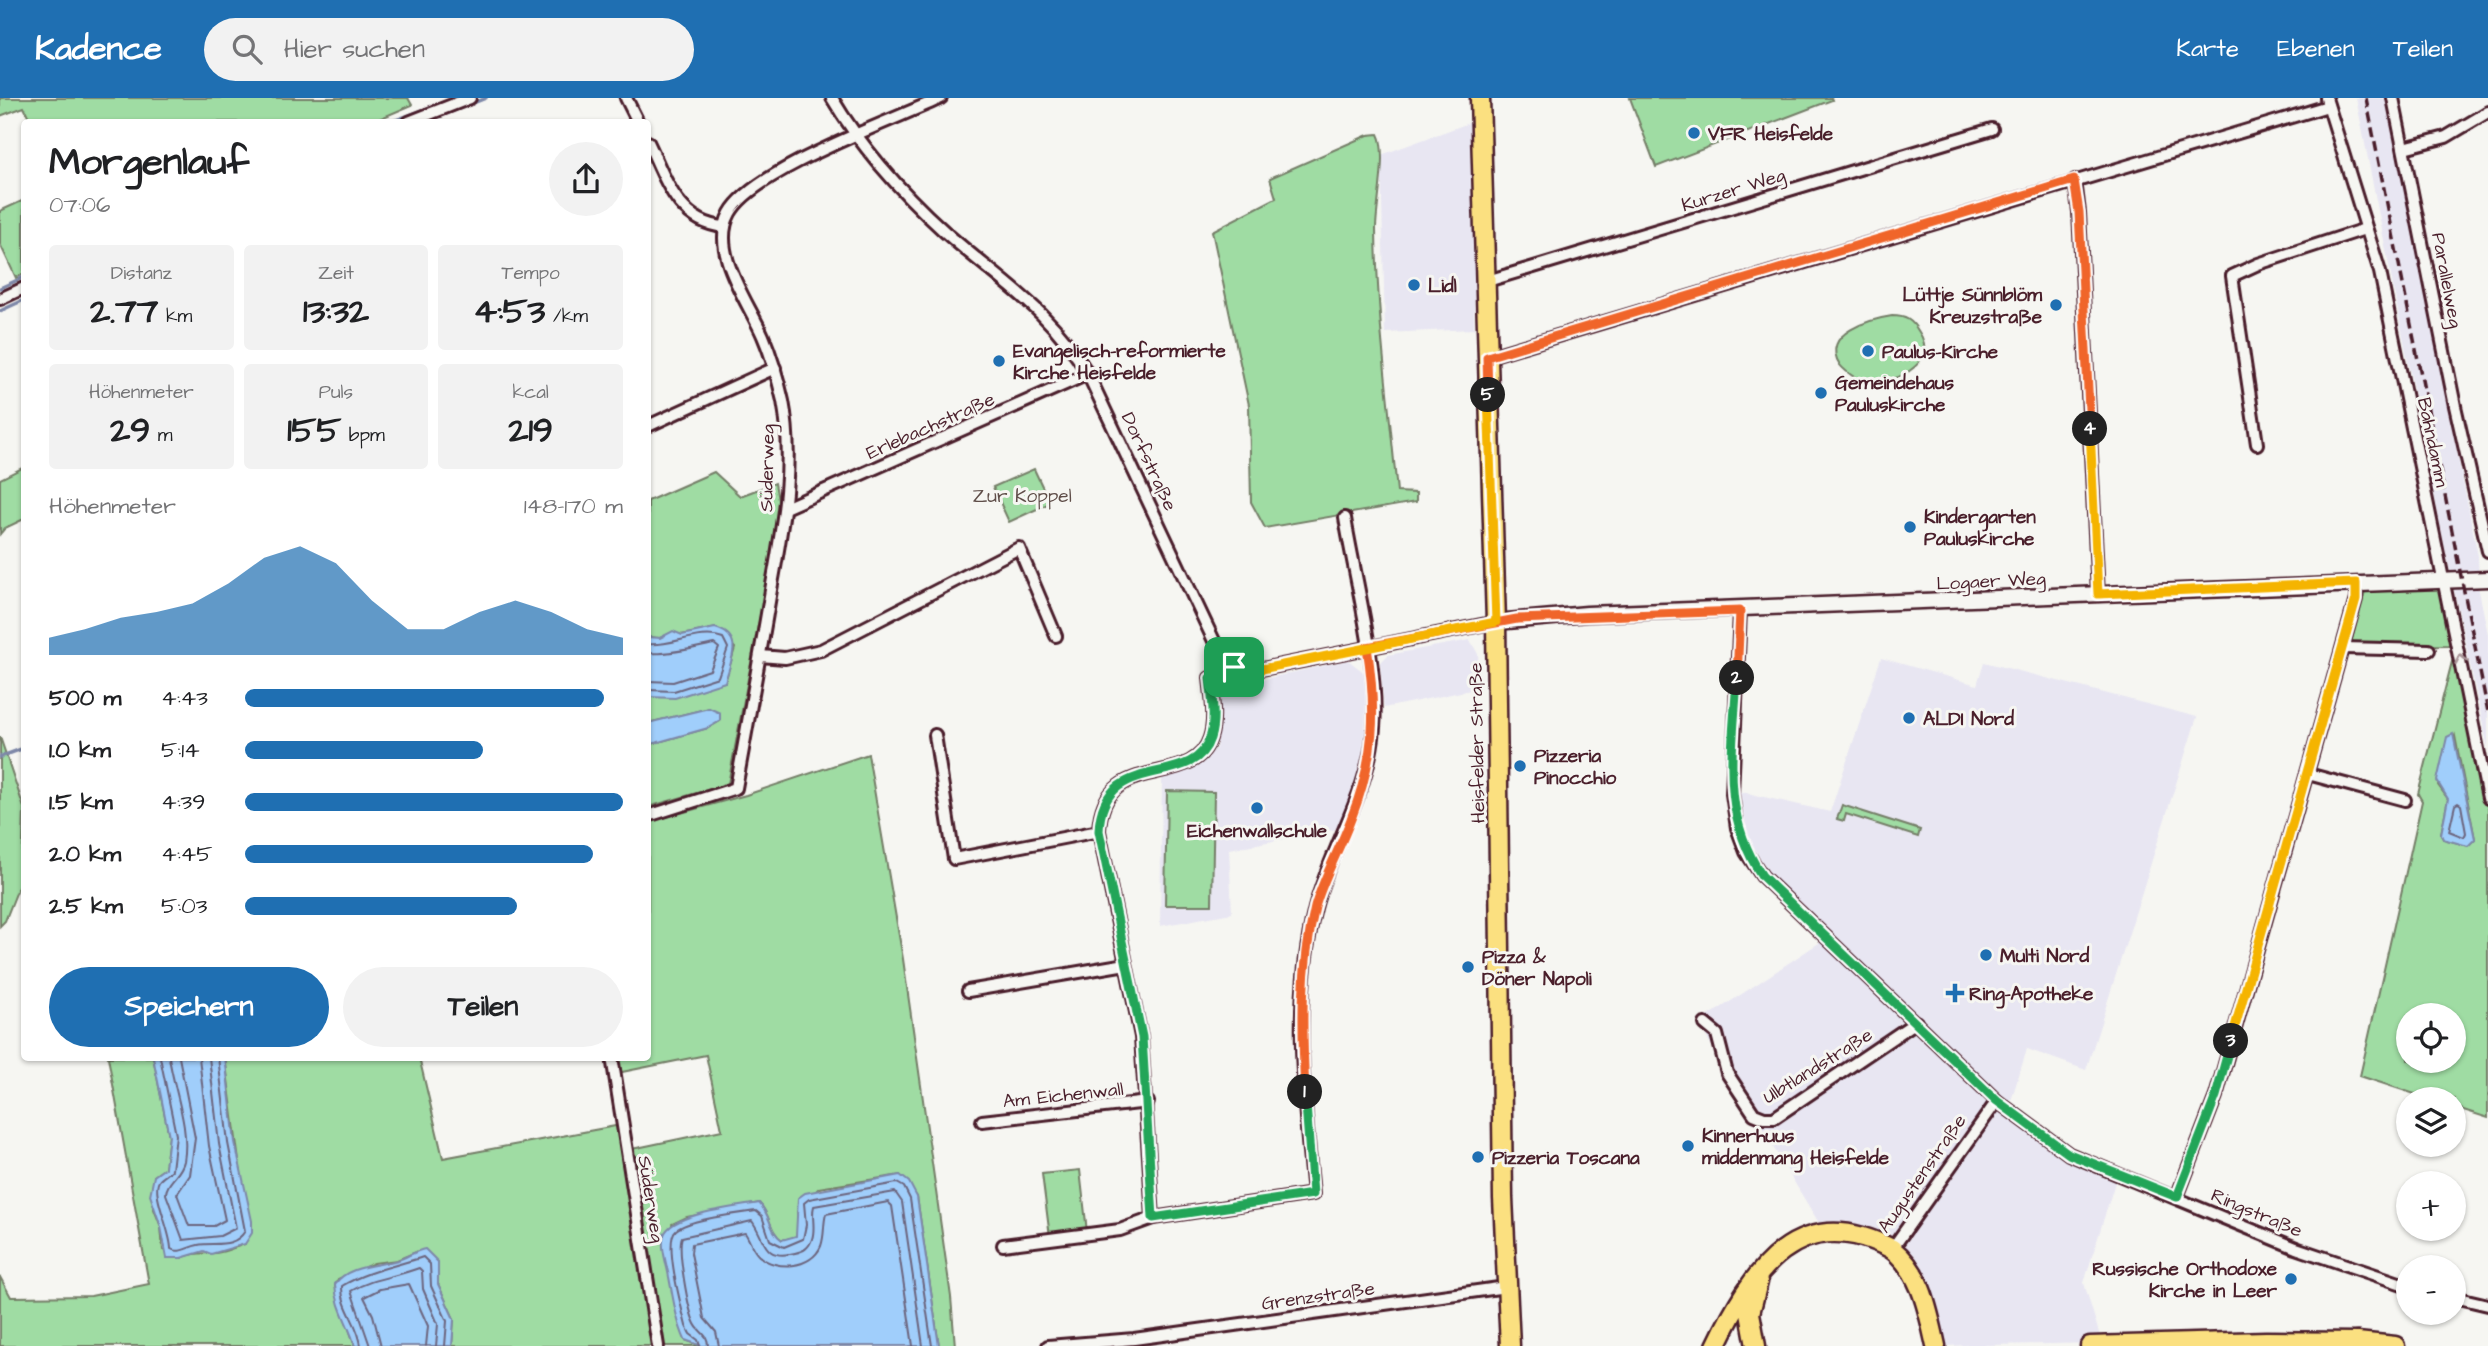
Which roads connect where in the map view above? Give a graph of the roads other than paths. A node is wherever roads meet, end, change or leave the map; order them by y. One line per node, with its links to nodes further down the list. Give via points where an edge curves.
1 (471, 98): 9 (street)
2 (626, 98): 10 (street)
3 (832, 98): 12 (street, Dorfstraße)
4 (941, 98): 12 (street)
5 (1480, 98): 18 (main road, Heisfelder Straße)
6 (2393, 98): 14 (street, Parallelweg)
7 (2327, 102): 15 (street); 17 (street, Bahndamm)
8 (2488, 112): 14 (street, via 2445,137)
9 (417, 119)
10 (636, 119)
11 (1992, 129): 18 (street, Kurzer Weg)
12 (855, 134): 16 (street, via 755,187 740,199); 23 (street, Dorfstraße, via 900,188 947,233 1058,328)
13 (651, 148): 16 (street, via 684,210 707,225)
14 (2404, 148): 28 (street, Parallelweg)
15 (2074, 180): 21 (street); 32 (street)
16 (724, 227): 22 (street, Süderweg, via 728,261)
17 (2365, 229): 25 (street, via 2232,276); 30 (street, Bahndamm, via 2380,272)
18 (1484, 282): 21 (main road, Heisfelder Straße)
19 (21, 289): 20 (street)
20 (0, 299)
21 (1487, 357): 34 (main road, Heisfelder Straße)
22 (775, 368): 24 (street); 26 (street, Süderweg, via 783,404)
23 (1088, 374): 26 (street, Erlebachstraße); 40 (street, Dorfstraße, via 1215,643)
24 (651, 425)
25 (2257, 444)
26 (785, 508): 39 (street, Süderweg)
27 (1345, 518): 36 (street)
28 (2488, 551)
29 (2488, 579): 30 (street, Logaer Weg)
30 (2445, 580): 31 (street, Logaer Weg); 43 (street, Bahndamm, one-way to 30)
31 (2356, 583): 32 (street, Logaer Weg); 37 (street)
32 (2098, 594): 33 (street, Logaer Weg)
33 (1740, 611): 34 (street, Logaer Weg, via 1587,614); 49 (street, Ringstraße, via 1732,794 1746,852 1762,876)
34 (1496, 622): 36 (street); 61 (main road, Heisfelder Straße)
35 (1056, 636): 39 (street, via 1019,548 821,650 785,658)
36 (1367, 647): 40 (street, via 1252,671); 56 (street, via 1374,690 1371,753 1350,821 1327,872 1304,955 1303,1037 1313,1194)
37 (2343, 648): 38 (street); 42 (street)
38 (2428, 650)
39 (760, 656): 45 (street, Süderweg, via 736,788)
40 (1234, 667): 46 (street, via 1210,678 1210,742 1199,755 1177,767 1132,777 1121,784 1104,807)
41 (935, 735): 46 (street, via 954,859)
42 (2308, 774): 44 (street); 55 (street, via 2216,1096)
43 (2488, 798)
44 (2405, 800)
45 (651, 815)
46 (1099, 831): 47 (street, Am Eichenwall)
47 (1126, 964): 48 (street); 53 (street, Am Eichenwall, via 1142,1037)
48 (968, 991)
49 (1916, 1023): 50 (street, Ulbtlandstraße, via 1774,1118 1754,1114 1727,1073 1717,1034); 52 (street, Ringstraße)
50 (1705, 1024)
51 (613, 1061): 66 (street, Süderweg)
52 (1997, 1101): 55 (street, Ringstraße, via 2069,1154); 58 (street, Augustenstraße)
53 (1148, 1102): 54 (street, Am Eichenwall); 56 (street, Am Eichenwall)
54 (982, 1121)
55 (2177, 1197): 60 (street, Ringstraße, via 2296,1248)
56 (1153, 1218): 57 (street, via 1120,1230)
57 (1003, 1245)
58 (1892, 1249): 59 (main road, via 1856,1234 1833,1233 1793,1242); 71 (main road, Augustenstraße, via 1911,1267 1919,1283)
59 (1771, 1258): 69 (main road, via 1749,1283); 70 (main road, via 1752,1296)
60 (2396, 1282)
61 (1506, 1287): 64 (street, Grenzstraße); 68 (main road, Heisfelder Straße)
62 (2466, 1300): 63 (street)
63 (2488, 1305)
64 (1134, 1342): 67 (street, Grenzstraße)
65 (2349, 1344): 72 (main road, via 2266,1340); 73 (main road)
66 (658, 1346)
67 (1048, 1346)
68 (1510, 1346)
69 (1716, 1346)
70 (1755, 1346)
71 (1936, 1346)
72 (2093, 1346)
73 (2396, 1346)

